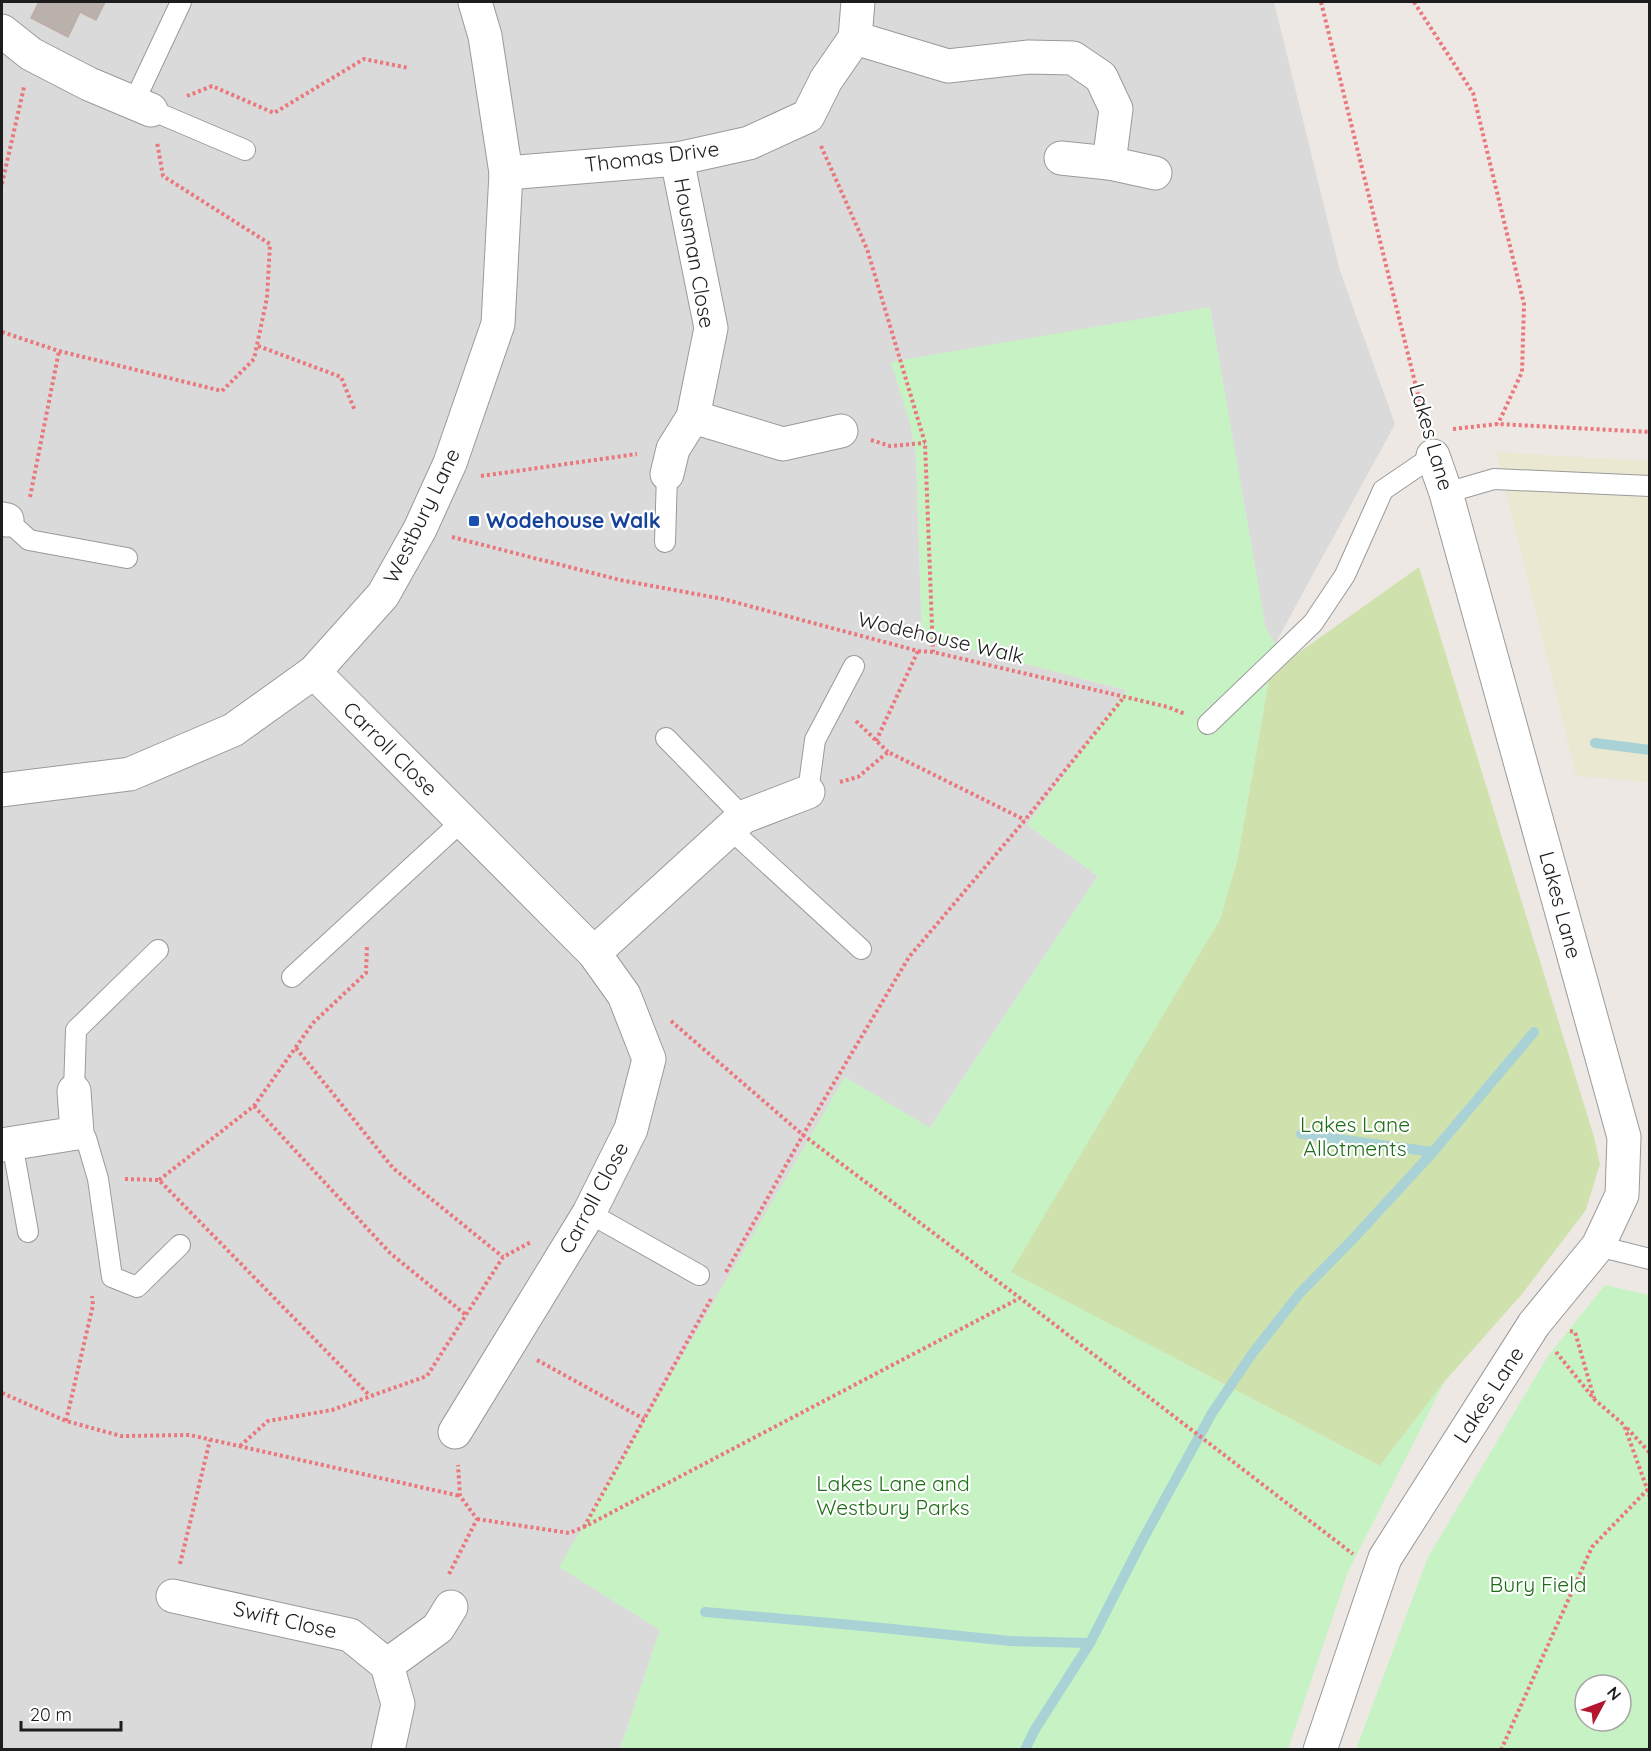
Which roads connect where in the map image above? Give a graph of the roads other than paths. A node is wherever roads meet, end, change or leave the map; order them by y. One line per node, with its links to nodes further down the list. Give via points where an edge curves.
1 (181, 2): 6 (lane)
2 (475, 2): 12 (street, Westbury Lane, via 485,36)
3 (858, 2): 5 (street)
4 (2, 31): 6 (street, via 31,54)
5 (855, 38): 9 (street, Thomas Drive, via 826,80 808,116 749,143); 10 (street, via 948,66 1029,57 1073,58 1101,77 1116,109)
6 (143, 106): 7 (lane)
7 (245, 150)
8 (1061, 158): 10 (street)
9 (677, 159): 12 (street, Thomas Drive); 13 (street, Housman Close, via 711,328)
10 (1109, 163): 11 (street)
11 (1155, 172)
12 (506, 173): 23 (street, Westbury Lane, via 498,324 450,463 420,529 383,595)
13 (693, 417): 14 (street, via 783,444); 16 (street, Housman Close)
14 (842, 430)
15 (1430, 444): 18 (street, Lakes Lane); 24 (lane, via 1383,490 1345,575 1313,623)
16 (670, 461): 20 (lane)
17 (1650, 486): 18 (lane, via 1494,479)
18 (1446, 494): 40 (street, Lakes Lane, via 1624,1137 1622,1195)
19 (4, 519): 21 (lane, via 29,540)
20 (665, 542)
21 (127, 558)
22 (854, 666): 27 (lane, via 815,740)
23 (314, 672): 26 (street, Westbury Lane, via 233,730 130,774); 28 (street, Carroll Close)
24 (1208, 724)
25 (666, 738): 29 (lane)
26 (2, 790)
27 (808, 792): 29 (street)
28 (462, 821): 32 (street, Carroll Close); 33 (lane)
29 (737, 823): 30 (lane); 32 (street)
30 (861, 949)
31 (158, 950): 34 (lane, via 76,1030)
32 (594, 953): 37 (street, Carroll Close, via 624,995 649,1059 631,1129)
33 (292, 977)
34 (74, 1091): 35 (street)
35 (77, 1133): 36 (street); 39 (lane, via 86,1138 98,1179 112,1277 137,1287)
36 (7, 1144): 38 (lane)
37 (589, 1213): 42 (lane); 43 (street, Carroll Close)
38 (28, 1232)
39 (180, 1245)
40 (1598, 1246): 41 (lane); 48 (street, Lakes Lane, via 1534,1324 1385,1558)
41 (1650, 1259)
42 (699, 1275)
43 (455, 1432)
44 (173, 1596): 46 (street, Swift Close, via 350,1635)
45 (451, 1607): 46 (street, via 438,1628)
46 (387, 1665): 47 (street, via 398,1704)
47 (388, 1749)
48 (1320, 1749)

